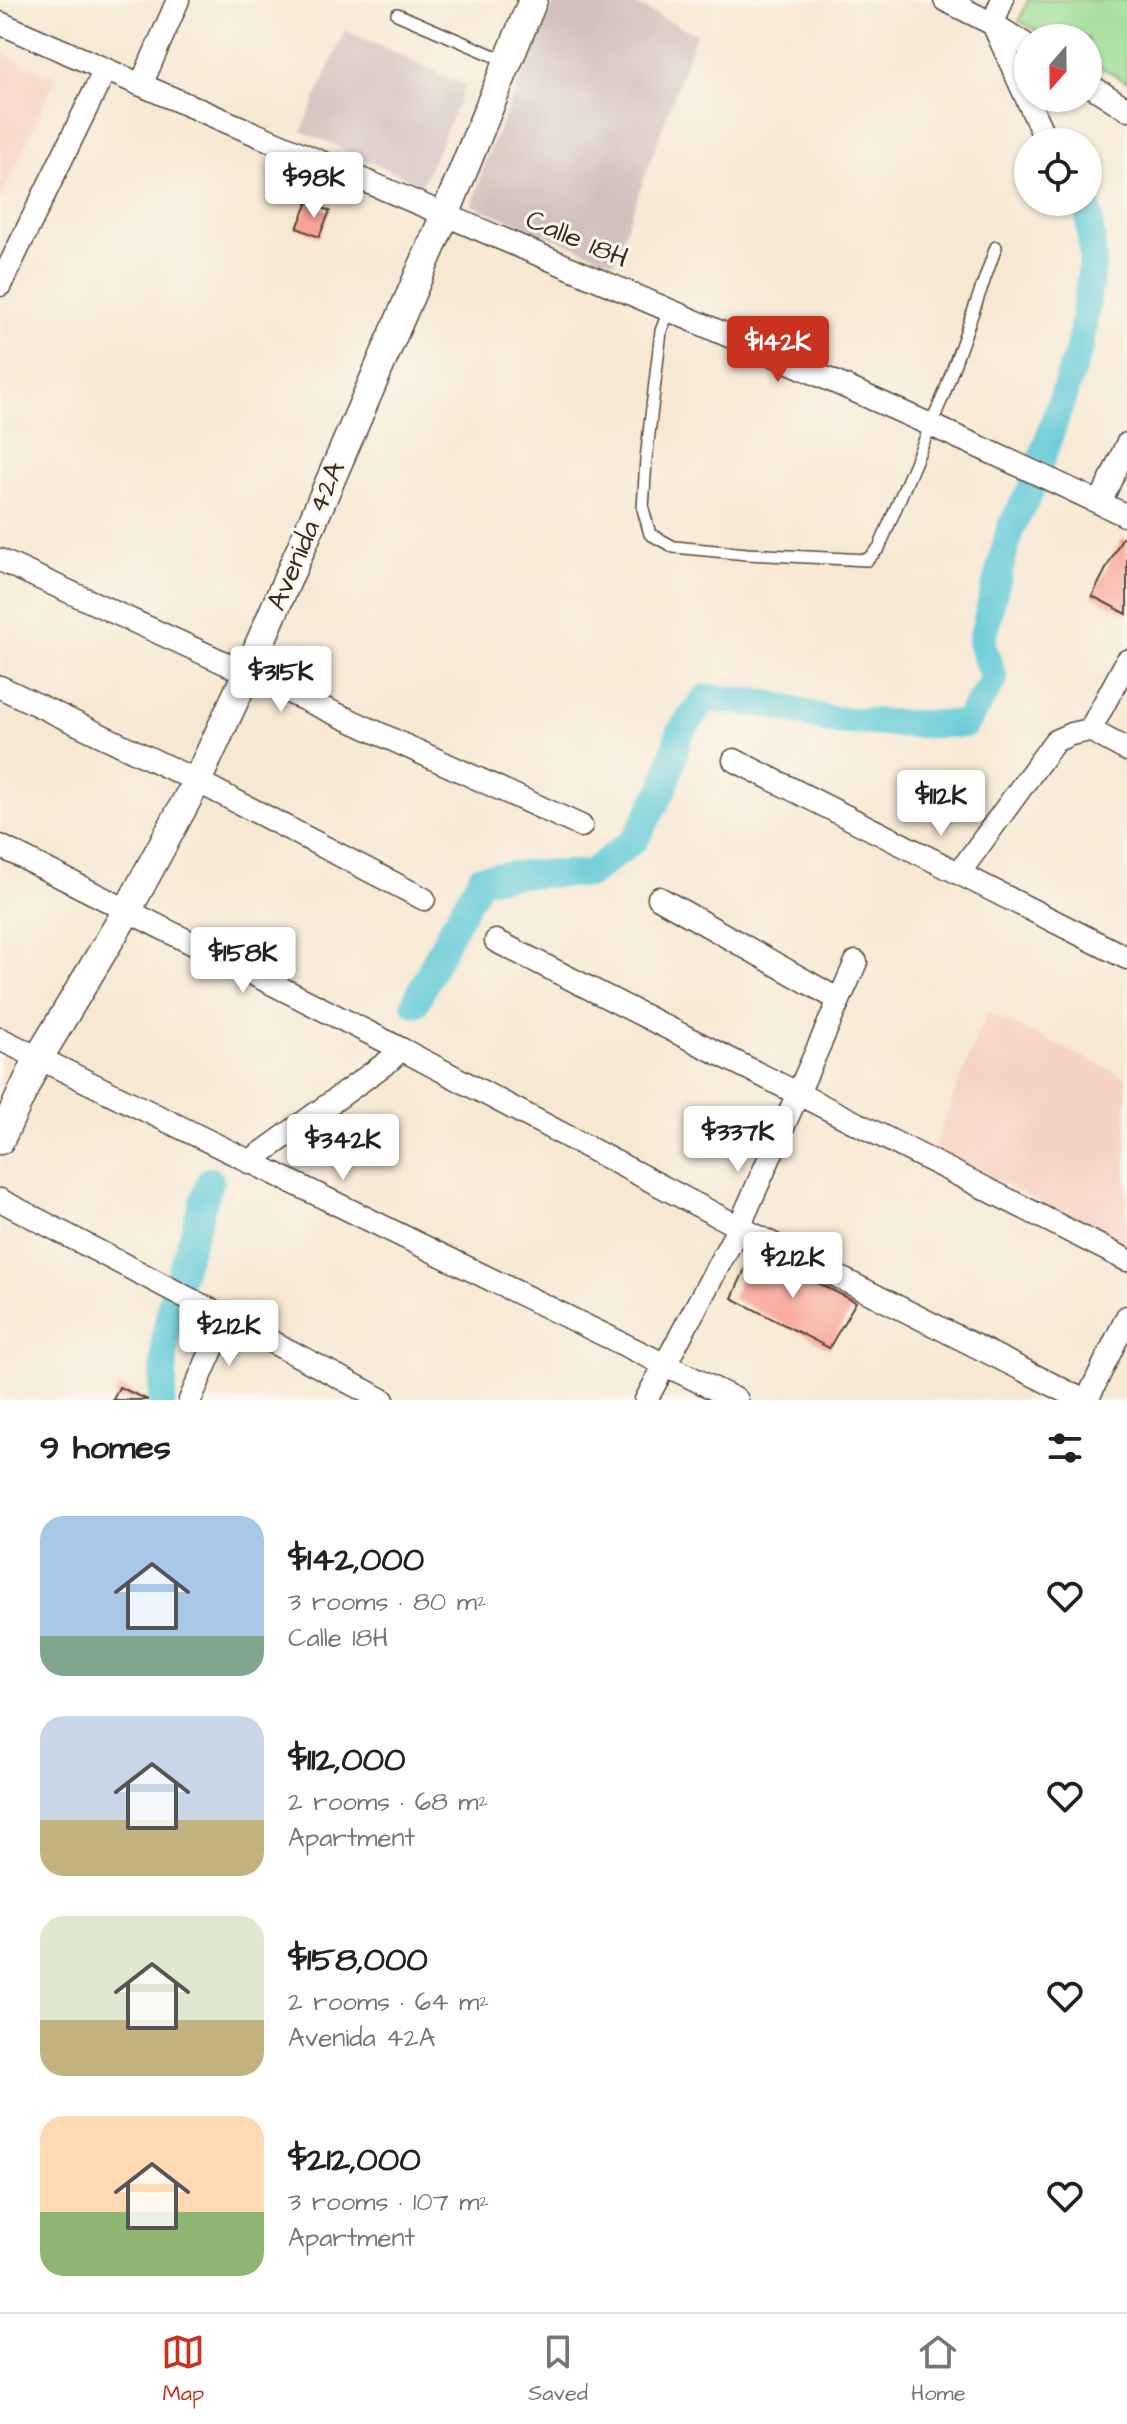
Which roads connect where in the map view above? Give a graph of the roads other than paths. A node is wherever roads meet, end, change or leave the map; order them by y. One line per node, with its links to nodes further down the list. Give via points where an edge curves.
1 (178, 0): 11 (street)
2 (533, 0): 9 (street, Avenida 42A)
3 (945, 0): 7 (street)
4 (1002, 0): 7 (street)
5 (397, 14): 9 (lane)
6 (0, 23): 10 (street, Calle 18H)
7 (993, 24): 8 (street); 14 (street)
8 (1014, 37)
9 (507, 62): 15 (street, Avenida 42A)
10 (105, 70): 11 (street, Calle 18H); 17 (street)
11 (141, 85): 15 (street, Calle 18H)
12 (1102, 93): 13 (street)
13 (1127, 109)
14 (1040, 128)
15 (445, 215): 18 (street, Calle 18H); 25 (street, Avenida 42A)
16 (996, 247): 19 (lane)
17 (0, 285)
18 (669, 310): 19 (street, Calle 18H); 19 (lane, via 661,331 643,509 650,534 674,547 867,560 879,548)
19 (930, 426): 21 (street, Calle 18H)
20 (1127, 444): 21 (street)
21 (1100, 503): 22 (street, Calle 18H)
22 (1127, 516)
23 (0, 560): 25 (street)
24 (1127, 661): 27 (street)
25 (247, 673): 30 (street, Avenida 42A); 31 (street)
26 (0, 687): 30 (street)
27 (1090, 730): 28 (street); 33 (street, via 1055,741)
28 (1127, 750)
29 (734, 760): 33 (street)
30 (197, 781): 35 (street); 36 (street, Avenida 42A)
31 (581, 826)
32 (0, 846): 36 (street)
33 (959, 873): 38 (street)
34 (659, 898): 40 (street)
35 (424, 899)
36 (127, 911): 42 (street); 43 (street, Avenida 42A)
37 (496, 941): 44 (street)
38 (1127, 958)
39 (856, 962): 40 (street)
40 (839, 1000): 44 (street)
41 (0, 1039): 43 (street)
42 (401, 1049): 46 (street); 48 (street)
43 (38, 1059): 45 (street, Avenida 42A); 46 (street)
44 (798, 1094): 48 (street); 49 (street)
45 (0, 1140)
46 (249, 1162): 52 (street)
47 (0, 1200): 51 (street)
48 (739, 1227): 52 (street); 57 (street)
49 (1127, 1260)
50 (1127, 1317): 57 (street)
51 (226, 1318): 53 (street); 54 (street)
52 (665, 1365): 55 (street); 56 (street)
53 (190, 1400)
54 (383, 1400)
55 (646, 1400)
56 (737, 1400)
57 (1085, 1400)

